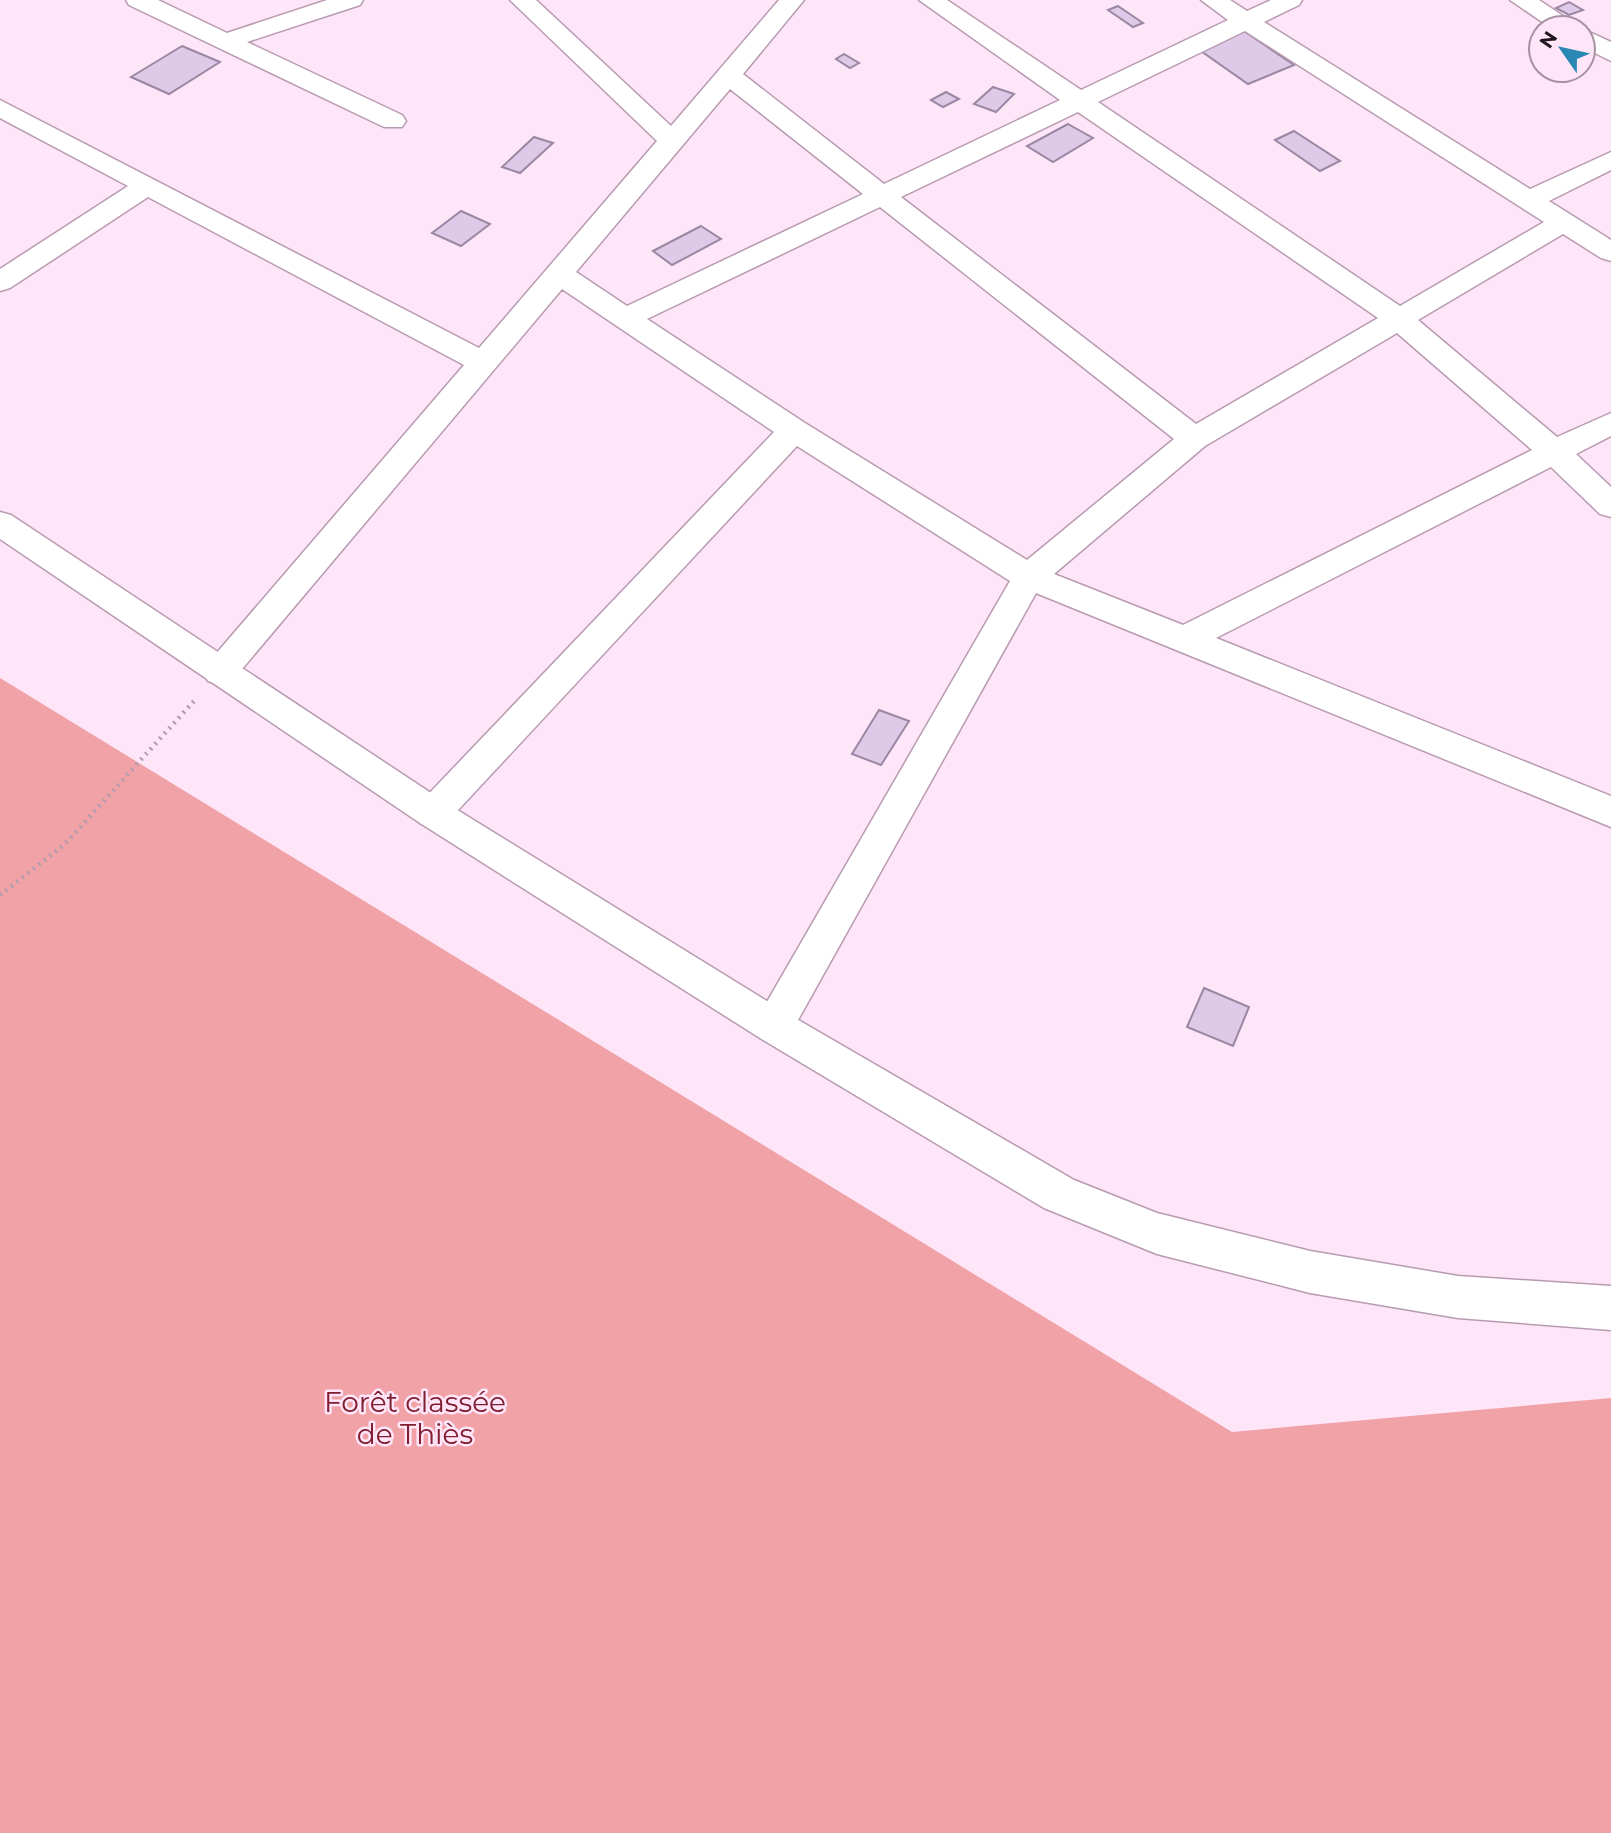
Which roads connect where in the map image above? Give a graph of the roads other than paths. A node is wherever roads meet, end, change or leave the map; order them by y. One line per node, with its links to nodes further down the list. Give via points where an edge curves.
1 (138, 0): 11 (street)
2 (351, 0): 11 (street)
3 (522, 0): 16 (street)
4 (792, 0): 12 (street)
5 (931, 0): 13 (street)
6 (1213, 0): 10 (street)
7 (1290, 0): 10 (street)
8 (1522, 0): 9 (street)
9 (1546, 14)
10 (1246, 21): 13 (street); 20 (street)
11 (224, 42): 15 (street)
12 (728, 75): 16 (street); 19 (street)
13 (1080, 100): 19 (street); 26 (street)
14 (0, 108): 18 (street)
15 (393, 121)
16 (672, 141): 23 (street)
17 (1611, 160): 20 (street)
18 (147, 186): 24 (street); 27 (street)
19 (883, 194): 25 (street); 30 (street)
20 (1529, 200): 21 (street)
21 (1564, 222): 22 (street); 26 (street)
22 (1611, 252)
23 (559, 274): 25 (street); 27 (street)
24 (0, 282)
25 (626, 318): 29 (street)
26 (1399, 319): 30 (street); 31 (street)
27 (483, 363): 36 (street)
28 (1611, 423): 31 (street)
29 (794, 430): 34 (street); 38 (street)
30 (1194, 439): 34 (street)
31 (1555, 452): 32 (street); 35 (street)
32 (1611, 506)
33 (0, 523): 36 (street)
34 (1029, 578): 35 (street); 39 (street)
35 (1183, 640): 37 (street)
36 (220, 672): 38 (street)
37 (1611, 812)
38 (433, 813): 39 (street)
39 (774, 1027): 40 (street, via 1059,1194 1157,1233 1310,1272 1458,1297)
40 (1611, 1308)

